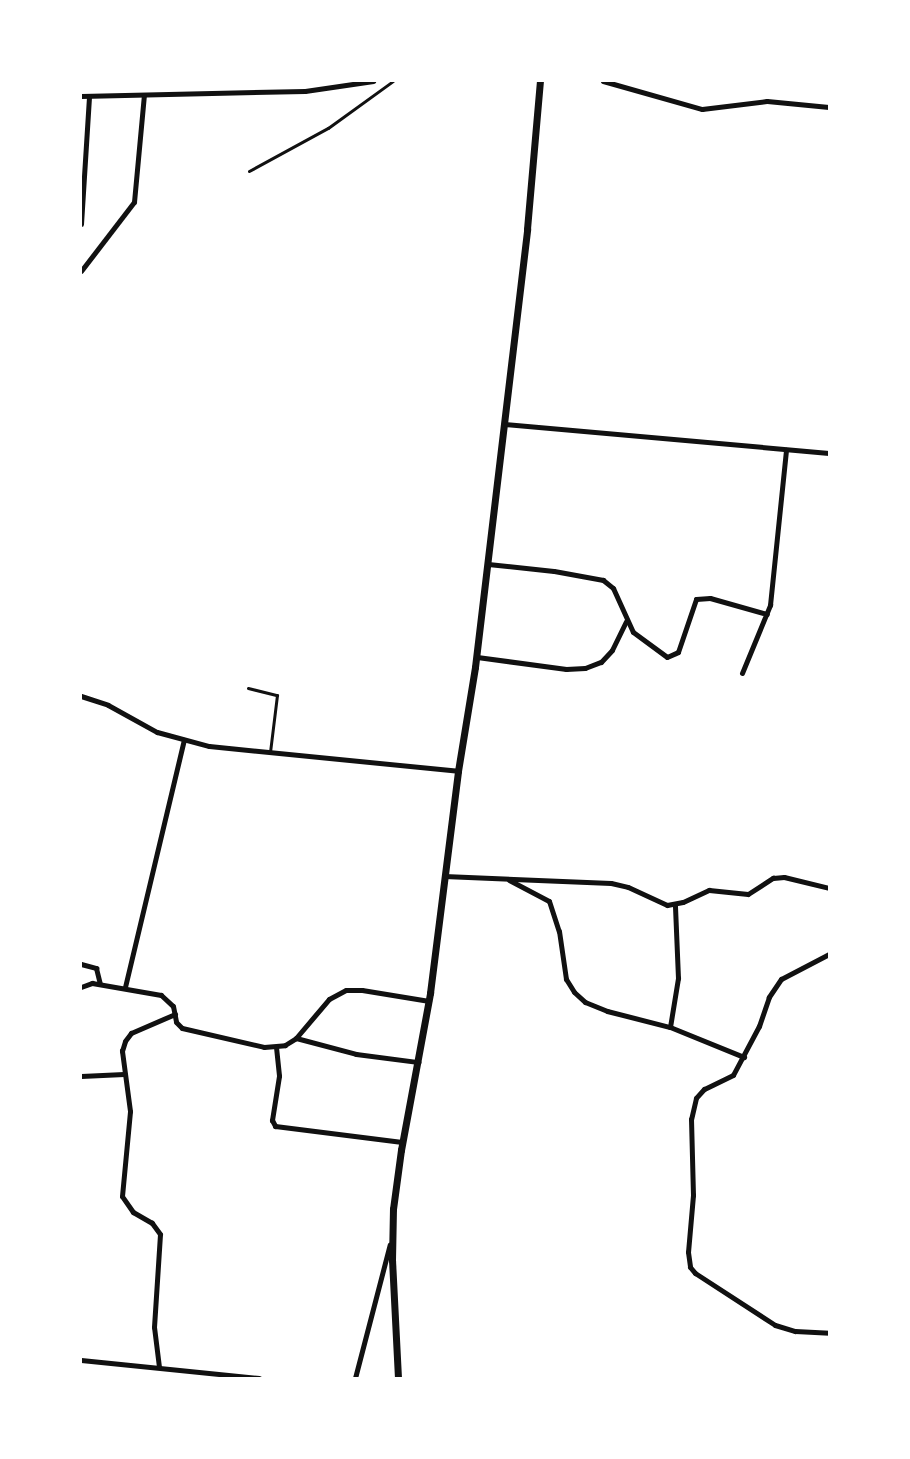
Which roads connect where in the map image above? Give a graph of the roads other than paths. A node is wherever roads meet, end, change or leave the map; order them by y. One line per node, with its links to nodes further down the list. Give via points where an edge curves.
1 (373, 81): 5 (street)
2 (393, 81): 10 (lane, via 328,128)
3 (540, 81): 13 (street)
4 (603, 81): 9 (street, via 702,109 767,101)
5 (353, 83): 6 (street, via 304,91)
6 (144, 95): 8 (street); 12 (street, via 134,202)
7 (81, 96): 8 (street)
8 (89, 96): 11 (street)
9 (829, 107)
10 (249, 171)
11 (81, 224)
12 (81, 271)
13 (506, 424): 14 (street); 16 (street)
14 (786, 450): 15 (street); 17 (street, via 774,584)
15 (829, 453)
16 (488, 564): 18 (street, via 554,570 603,580 613,588); 19 (street)
17 (767, 614): 18 (street, via 710,598 696,599 678,652 667,657 642,641); 20 (street)
18 (626, 621): 19 (street, via 612,650 601,662 585,668)
19 (477, 657): 25 (street)
20 (742, 673)
21 (248, 688): 24 (lane, via 277,695)
22 (81, 696): 23 (street, via 108,705 157,732)
23 (184, 740): 24 (street); 34 (street)
24 (269, 754): 25 (street)
25 (458, 771): 26 (street)
26 (444, 876): 27 (street); 35 (street)
27 (505, 878): 29 (street, via 610,883 659,903); 37 (street, via 549,901 559,931 566,979 585,1002)
28 (829, 888): 29 (street, via 773,878 748,894 709,890)
29 (675, 905): 37 (street, via 678,978)
30 (829, 954): 40 (street, via 774,987)
31 (81, 964): 32 (street, via 96,968)
32 (100, 984): 33 (street); 34 (street)
33 (81, 987)
34 (125, 987): 36 (street, via 161,995 173,1006)
35 (429, 1001): 38 (street, via 346,990 329,999); 41 (street)
36 (175, 1014): 39 (street, via 176,1022 190,1032); 42 (street, via 140,1028 125,1041)
37 (670, 1027): 40 (street)
38 (296, 1038): 39 (street); 41 (street, via 356,1054)
39 (276, 1047): 44 (street, via 279,1076 272,1120 275,1126)
40 (744, 1057): 46 (street, via 733,1075 704,1089 692,1108 690,1267 776,1325)
41 (418, 1062): 44 (street)
42 (124, 1074): 43 (street); 48 (street, via 130,1111 122,1196 133,1212 152,1223 160,1234 154,1327)
43 (81, 1076)
44 (402, 1142): 45 (street)
45 (392, 1236): 50 (street); 51 (street)
46 (829, 1333)
47 (81, 1360): 48 (street)
48 (159, 1367): 49 (street)
49 (260, 1378)
50 (355, 1378)
51 (398, 1378)

